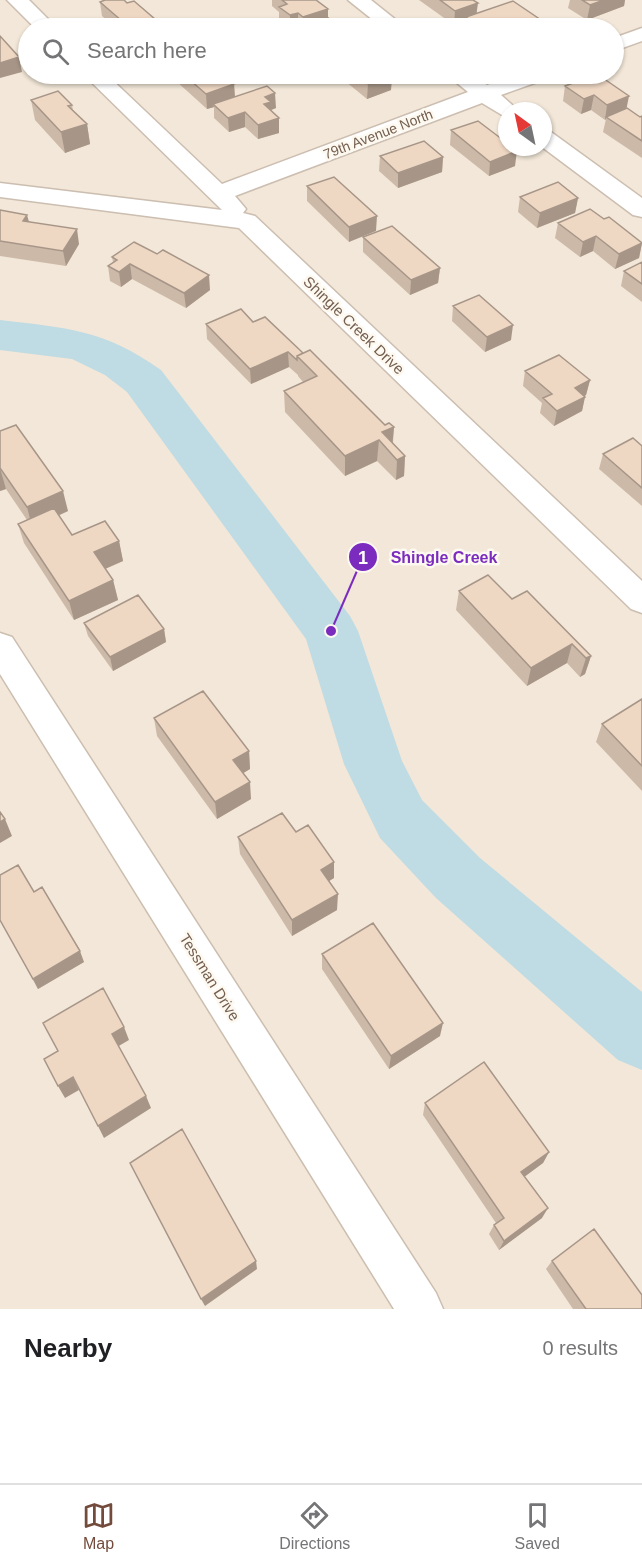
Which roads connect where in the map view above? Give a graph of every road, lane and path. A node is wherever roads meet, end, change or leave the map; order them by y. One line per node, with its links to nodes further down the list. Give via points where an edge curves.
1 (17, 0): 3 (street)
2 (358, 0): 4 (street)
3 (36, 18)
4 (382, 18)
5 (642, 34): 6 (street)
6 (624, 41)
7 (104, 84): 14 (street, Shingle Creek Drive)
8 (472, 84): 10 (street)
9 (510, 84): 10 (street, 79th Avenue North)
10 (484, 93): 11 (street); 14 (street, 79th Avenue North)
11 (498, 104)
12 (552, 144): 15 (street)
13 (0, 190): 16 (street)
14 (218, 194): 16 (street, Shingle Creek Drive)
15 (642, 210)
16 (246, 221): 17 (street, Shingle Creek Drive)
17 (642, 600)
18 (0, 646): 19 (street, Tessman Drive)
19 (420, 1309)

